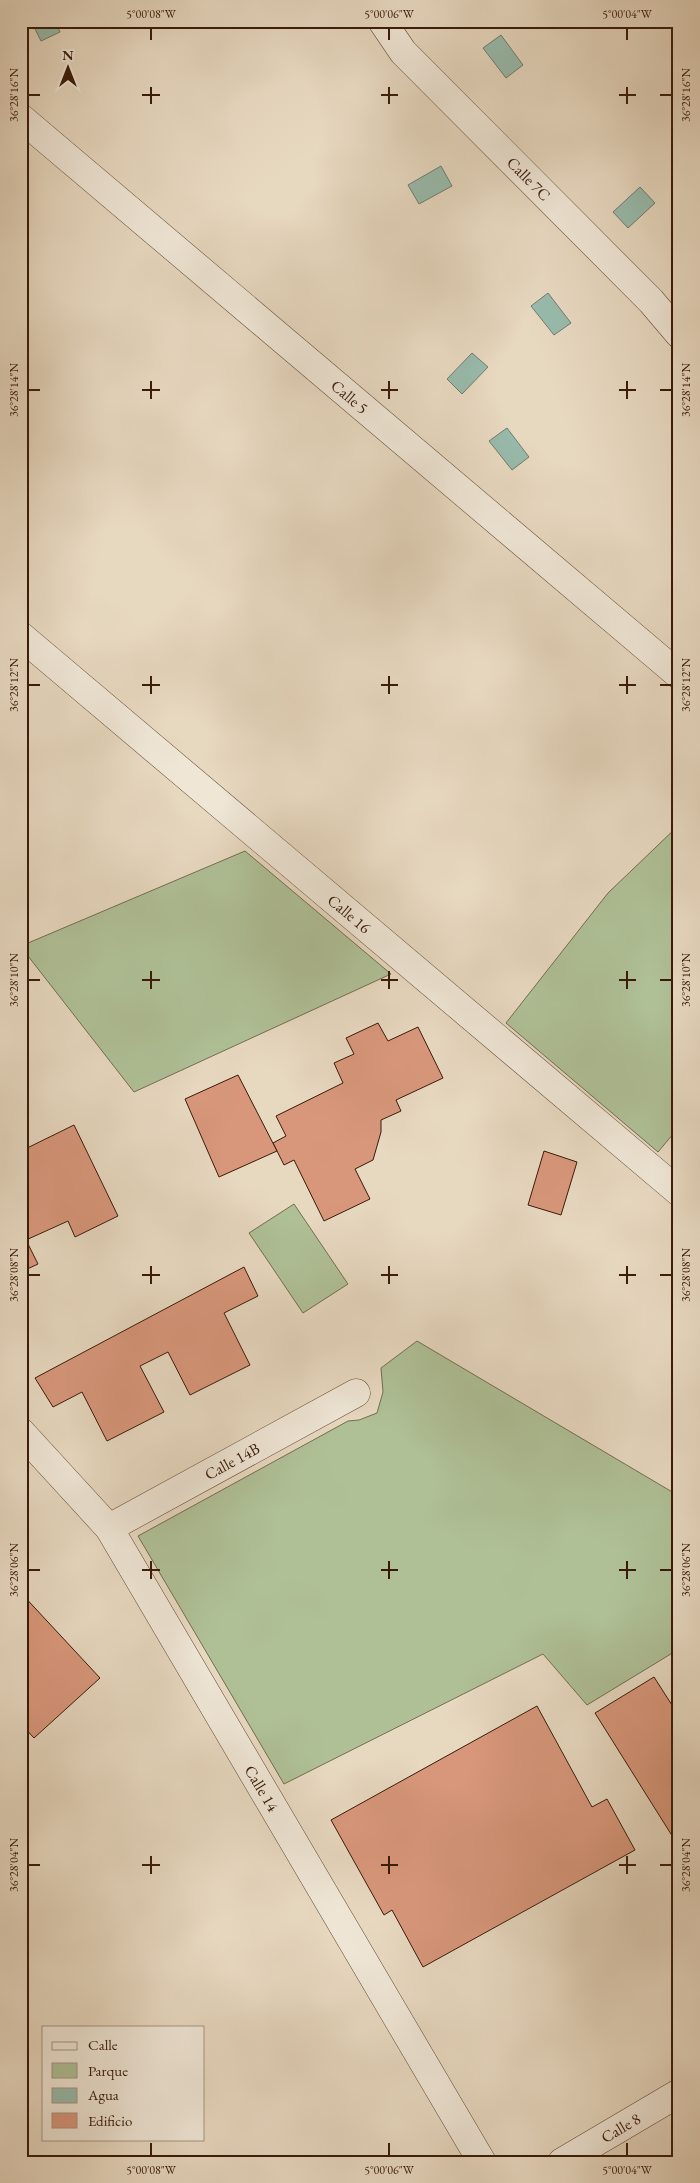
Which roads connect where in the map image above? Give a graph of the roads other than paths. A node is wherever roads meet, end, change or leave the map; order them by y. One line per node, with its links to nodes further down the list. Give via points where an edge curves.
1 (382, 21): 3 (street, Calle 7C, via 403,52 651,301)
2 (21, 118): 5 (street, Calle 5)
3 (679, 334)
4 (21, 636): 6 (street, Calle 16)
5 (679, 675)
6 (679, 1192)
7 (356, 1393): 9 (street, Calle 14B)
8 (21, 1432): 9 (street, Calle 14)
9 (109, 1528): 11 (street, Calle 14)
10 (679, 2093): 12 (street, Calle 8)
11 (482, 2162)
12 (562, 2162)

